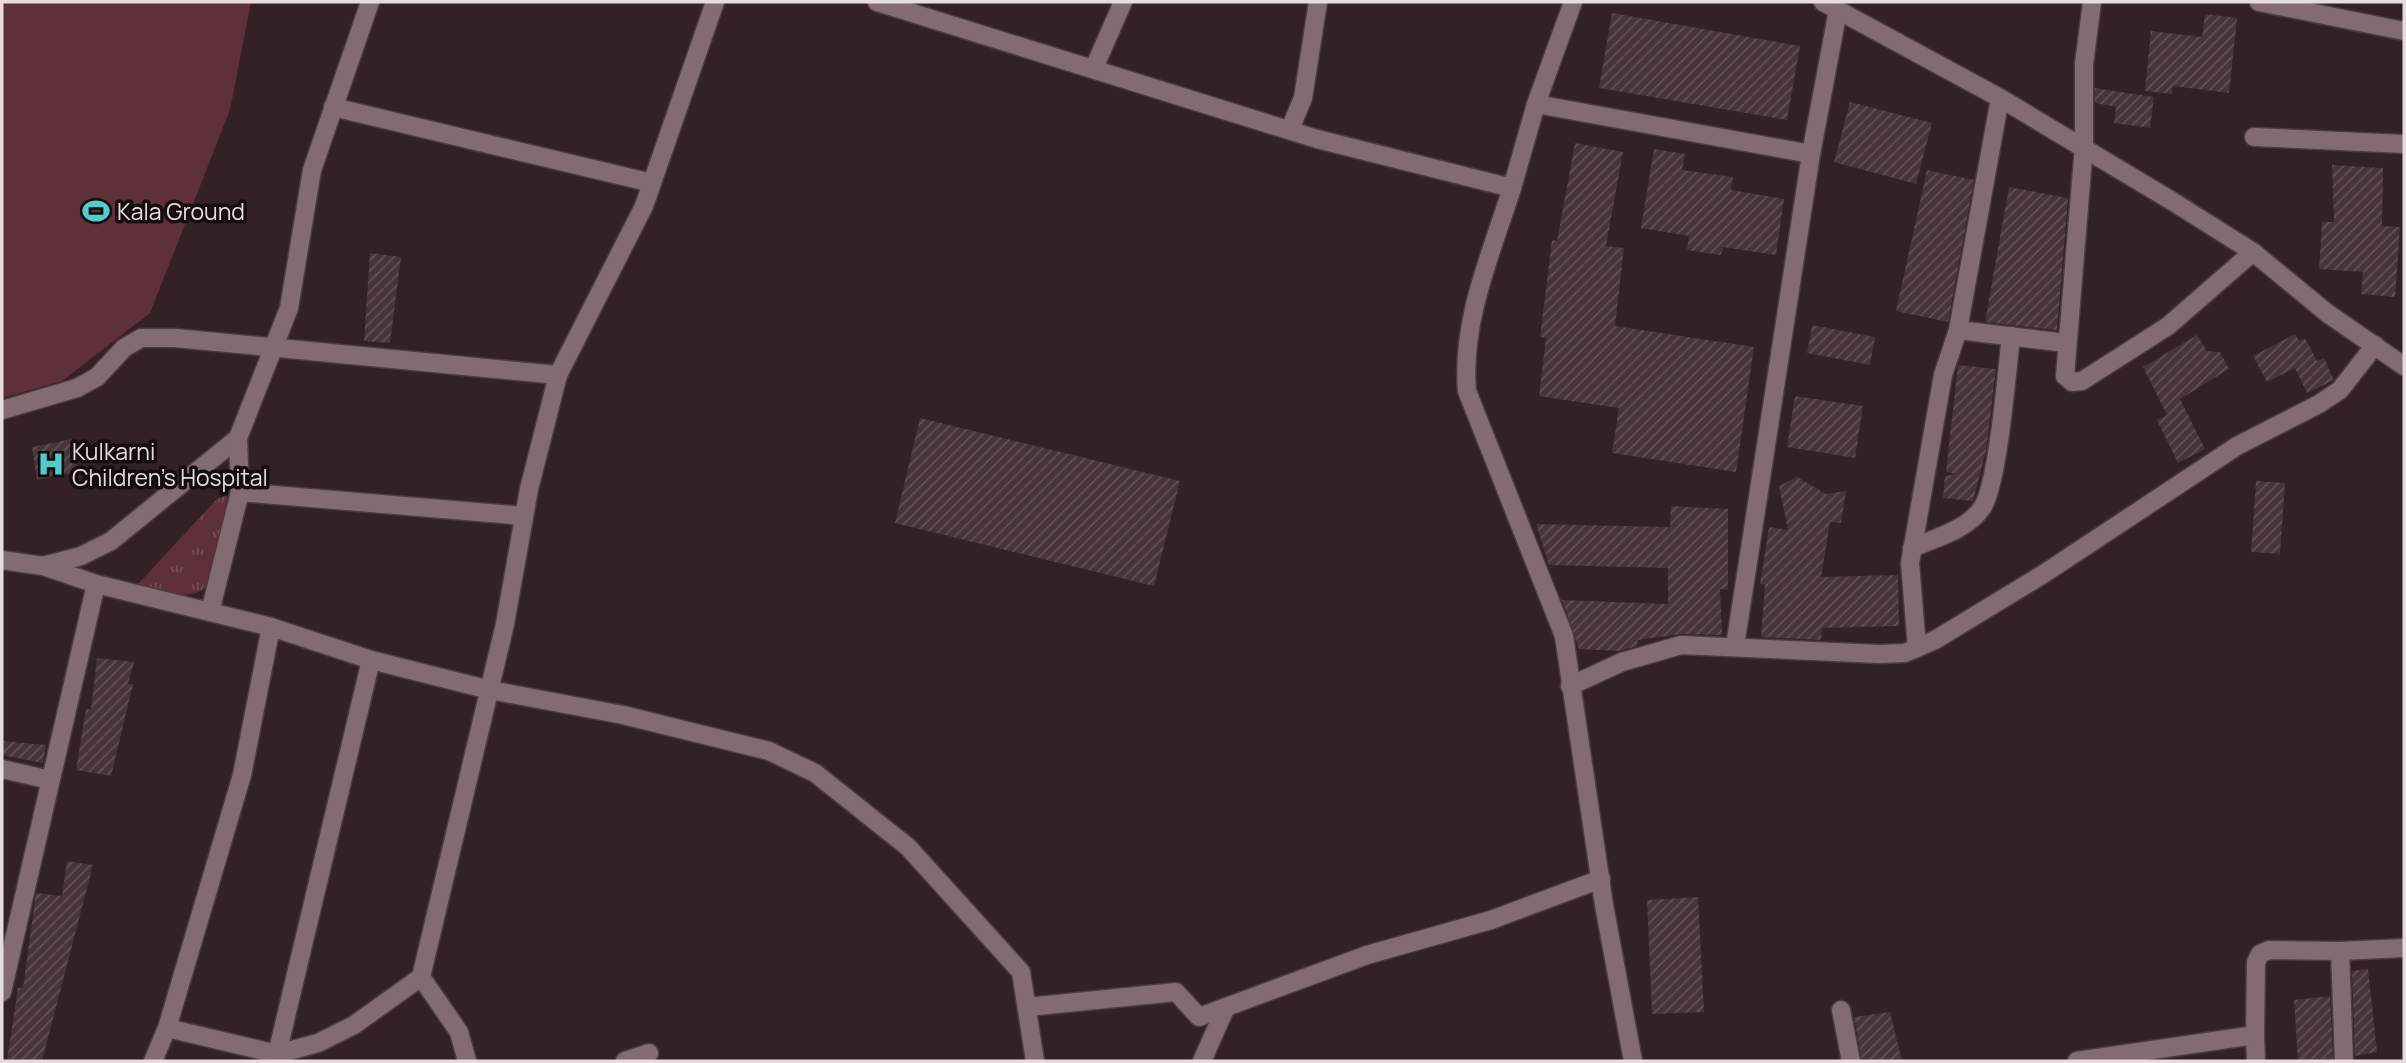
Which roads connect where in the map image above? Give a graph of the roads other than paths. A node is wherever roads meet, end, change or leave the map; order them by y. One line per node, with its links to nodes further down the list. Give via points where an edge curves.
1 (370, 2): 14 (street)
2 (715, 2): 20 (street)
3 (877, 2): 11 (street)
4 (1123, 2): 11 (street)
5 (1318, 2): 15 (street, via 1303,98)
6 (1573, 2): 13 (street)
7 (2092, 2): 18 (street, via 2084,64)
8 (2259, 2): 10 (street)
9 (1830, 6): 12 (street); 19 (street)
10 (2404, 31)
11 (1094, 68): 15 (street)
12 (2000, 98): 18 (street); 23 (street)
13 (1536, 104): 19 (street); 21 (street)
14 (333, 107): 20 (street); 27 (street, via 312,170 289,308)
15 (1290, 129): 21 (street)
16 (2254, 137): 17 (street)
17 (2404, 144)
18 (2084, 146): 22 (street); 25 (street)
19 (1811, 154): 40 (street)
20 (652, 183): 29 (street)
21 (1512, 188): 43 (street, via 1471,317 1467,391 1564,636)
22 (2253, 252): 25 (street, via 2168,326 2082,381 2072,382 2065,376); 26 (street, via 2327,313)
23 (1958, 330): 24 (street); 34 (street, via 1943,375)
24 (2011, 336): 25 (street); 34 (street, via 1994,468 1983,507 1960,527)
25 (2066, 343)
26 (2375, 345): 28 (street); 41 (street, via 2340,390 2319,404 2237,446 2045,573)
27 (274, 348): 29 (street); 30 (street, via 141,338 124,348 97,377 77,388); 31 (street)
28 (2404, 366)
29 (558, 375): 33 (street)
30 (2, 410)
31 (238, 438): 32 (street); 36 (street, via 111,541 81,556)
32 (240, 492): 33 (street); 38 (street)
33 (524, 516): 44 (street)
34 (1912, 548): 41 (street)
35 (2, 560): 36 (street)
36 (43, 566): 37 (street)
37 (96, 584): 38 (street); 46 (street)
38 (210, 612): 39 (street)
39 (271, 627): 42 (street); 55 (street, via 242,775)
40 (1735, 646): 41 (street, via 1879,654); 43 (street, via 1681,645 1651,652)
41 (1917, 648)
42 (371, 660): 44 (street); 58 (street)
43 (1570, 686): 47 (street)
44 (490, 690): 50 (street); 52 (street, via 623,715 769,751 815,774 908,847 1021,972)
45 (2, 769): 46 (street)
46 (50, 780): 51 (street)
47 (1601, 879): 53 (street, via 1491,920 1367,955); 65 (street)
48 (2404, 948): 49 (street)
49 (2340, 951): 56 (street, via 2269,950 2260,954 2255,973); 69 (street)
50 (421, 977): 58 (street, via 354,1025 318,1043); 61 (street, via 459,1032)
51 (2, 992)
52 (1027, 1007): 53 (street, via 1176,992 1199,1017); 63 (street)
53 (1226, 1007): 64 (street)
54 (1841, 1010): 66 (street)
55 (167, 1028): 58 (street); 60 (street)
56 (2255, 1035): 59 (street); 68 (street)
57 (649, 1053): 62 (street)
58 (277, 1054)
59 (2105, 1059): 67 (street)
60 (153, 1061)
61 (467, 1061)
62 (625, 1061)
63 (1035, 1061)
64 (1202, 1061)
65 (1633, 1061)
66 (1851, 1061)
67 (2077, 1061)
68 (2256, 1061)
69 (2344, 1061)

